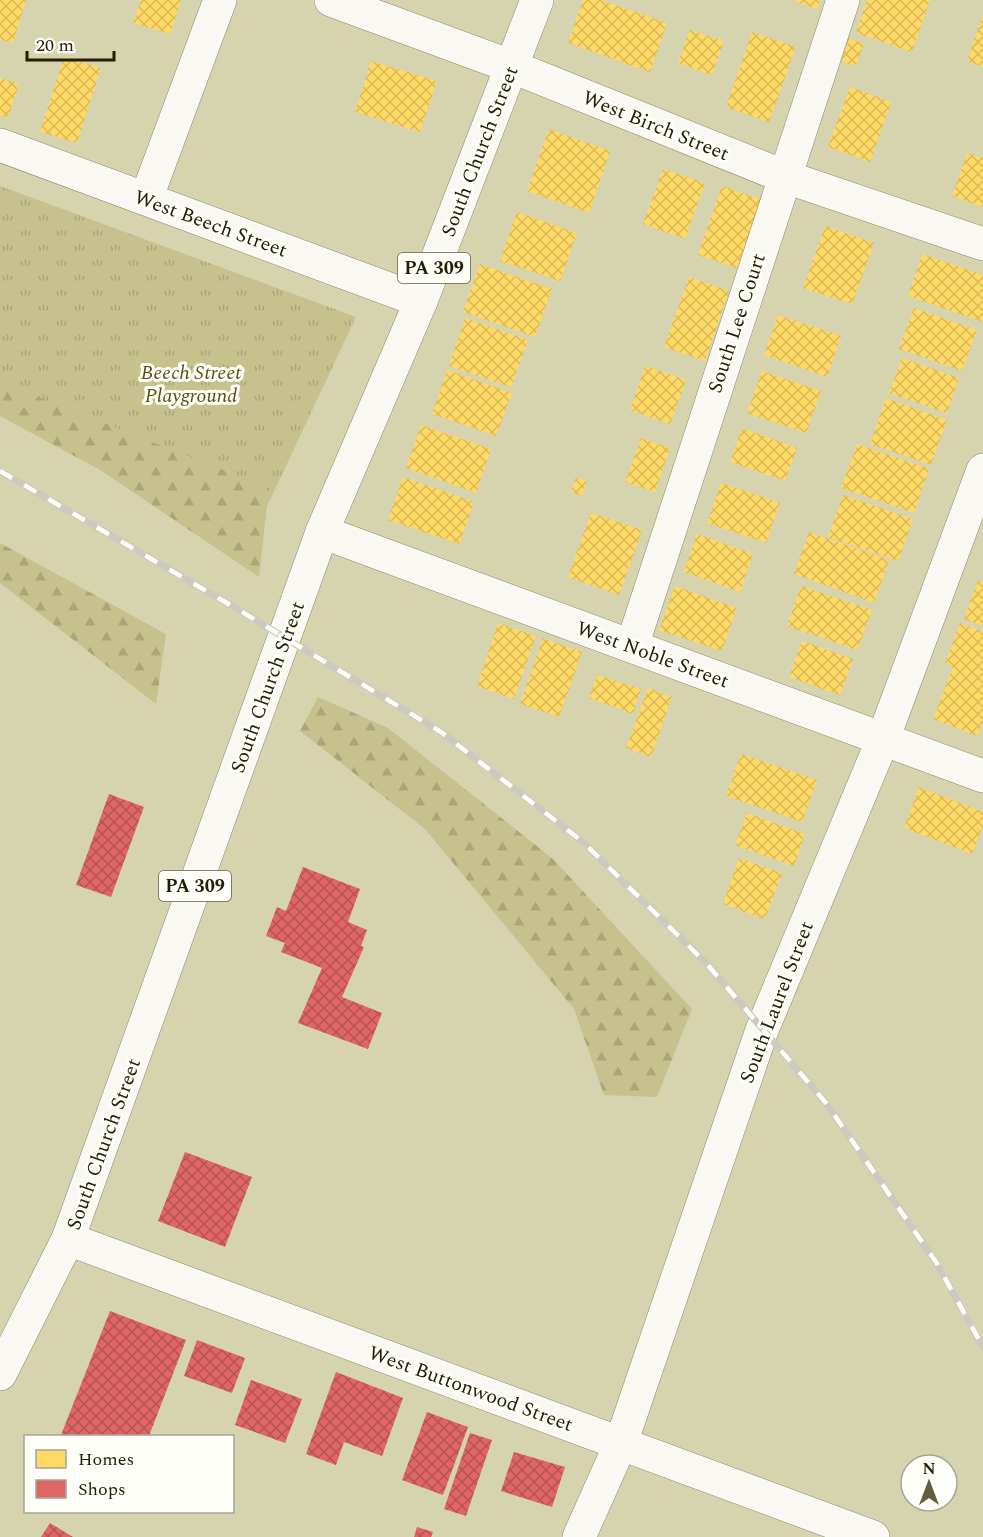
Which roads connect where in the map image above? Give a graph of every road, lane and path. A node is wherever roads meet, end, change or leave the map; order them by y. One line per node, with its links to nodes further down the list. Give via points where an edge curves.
1 (220, 0): 8 (main road)
2 (330, 0): 5 (main road, West Birch Street)
3 (537, 0): 5 (main road, South Church Street / PA 309)
4 (843, 0): 7 (main road, South Lee Court)
5 (513, 67): 7 (main road, West Birch Street); 10 (main road, South Church Street / PA 309)
6 (0, 145): 8 (main road, West Beech Street)
7 (783, 176): 9 (main road, West Birch Street); 14 (main road, South Lee Court)
8 (146, 199): 10 (main road, West Beech Street)
9 (983, 243)
10 (421, 301): 13 (main road, South Church Street / PA 309)
11 (983, 470): 12 (main road, South Laurel Street)
12 (977, 503): 15 (main road, South Laurel Street)
13 (322, 532): 14 (main road, West Noble Street); 17 (main road, South Church Street / PA 309)
14 (632, 646): 15 (main road, West Noble Street)
15 (883, 739): 16 (main road, West Noble Street); 19 (main road, South Laurel Street, via 762,1030)
16 (983, 776)
17 (68, 1239): 18 (main road, South Church Street / PA 309); 19 (main road, West Buttonwood Street)
18 (0, 1374)
19 (621, 1443): 20 (main road, South Laurel Street); 21 (main road, West Buttonwood Street)
20 (579, 1537)
21 (873, 1537)

